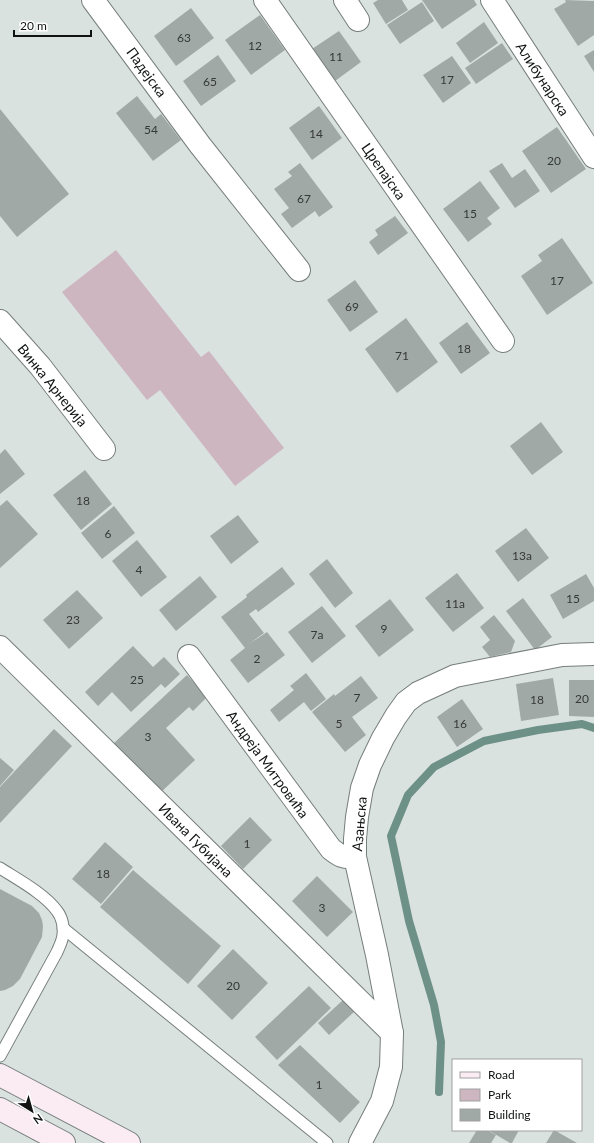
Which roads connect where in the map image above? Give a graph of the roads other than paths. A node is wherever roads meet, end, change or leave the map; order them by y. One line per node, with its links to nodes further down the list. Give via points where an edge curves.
1 (93, 0): 7 (street, Падејска, via 200,145)
2 (265, 0): 9 (street, Црепајска)
3 (345, 0): 5 (street)
4 (492, 0): 6 (street, Алибунарска)
5 (358, 20)
6 (594, 157)
7 (299, 270)
8 (0, 321): 10 (street, Винка Арнерија, via 40,366)
9 (504, 341)
10 (104, 449)
11 (0, 647): 17 (street, Ивана Губијана)
12 (594, 654): 14 (street, Азањска, via 562,655 455,676 418,693 406,702 383,738 362,788 357,817)
13 (189, 656): 14 (street, Андреја Митровића, via 331,849 346,858)
14 (355, 857): 17 (street, Азањска)
15 (0, 868): 16 (lane, via 50,902 58,911)
16 (63, 928): 18 (lane, via 64,935 56,952); 23 (lane)
17 (392, 1033): 24 (street, Азањска, via 391,1067 382,1101)
18 (0, 1056)
19 (0, 1075): 22 (main road)
20 (0, 1109): 21 (main road)
21 (64, 1143)
22 (130, 1143)
23 (327, 1143)
24 (360, 1143)

